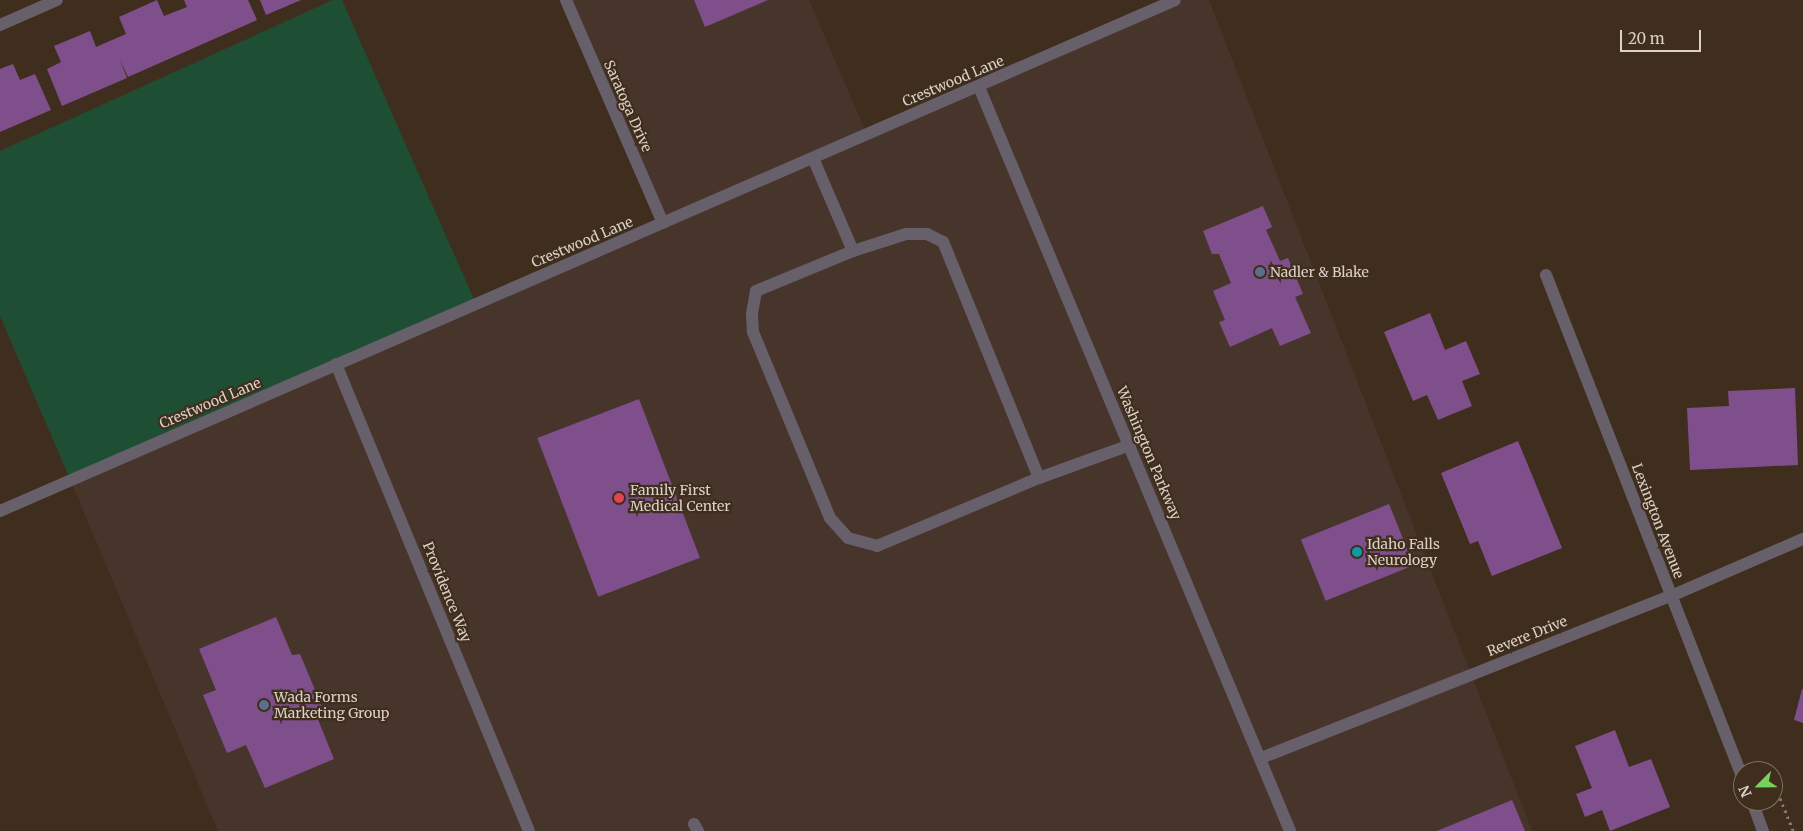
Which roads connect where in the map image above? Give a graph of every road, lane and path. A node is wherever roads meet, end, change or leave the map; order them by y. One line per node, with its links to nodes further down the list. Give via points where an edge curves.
1 (57, 0): 4 (street)
2 (566, 0): 7 (street, Saratoga Drive)
3 (1175, 0): 5 (street, Crestwood Lane)
4 (0, 25)
5 (979, 87): 6 (street, Crestwood Lane); 11 (street, Washington Parkway)
6 (814, 158): 7 (street, Crestwood Lane); 8 (street)
7 (663, 223): 10 (street, Crestwood Lane)
8 (853, 250): 12 (street, via 906,234 927,234 943,242); 12 (street, via 756,291 752,314 753,332 830,518 848,538 877,546)
9 (1546, 275): 15 (street, Lexington Avenue)
10 (336, 364): 13 (street, Crestwood Lane); 20 (street, Providence Way)
11 (1130, 445): 12 (street); 16 (street, Washington Parkway)
12 (1039, 478)
13 (0, 511)
14 (1803, 539): 15 (street, Revere Drive)
15 (1671, 596): 16 (street, Revere Drive); 17 (street, Lexington Avenue)
16 (1261, 758): 21 (street, Washington Parkway)
17 (1736, 761)
18 (1783, 806): 23 (path)
19 (1756, 811): 22 (street)
20 (529, 831)
21 (1290, 831)
22 (1763, 831)
23 (1793, 831)

